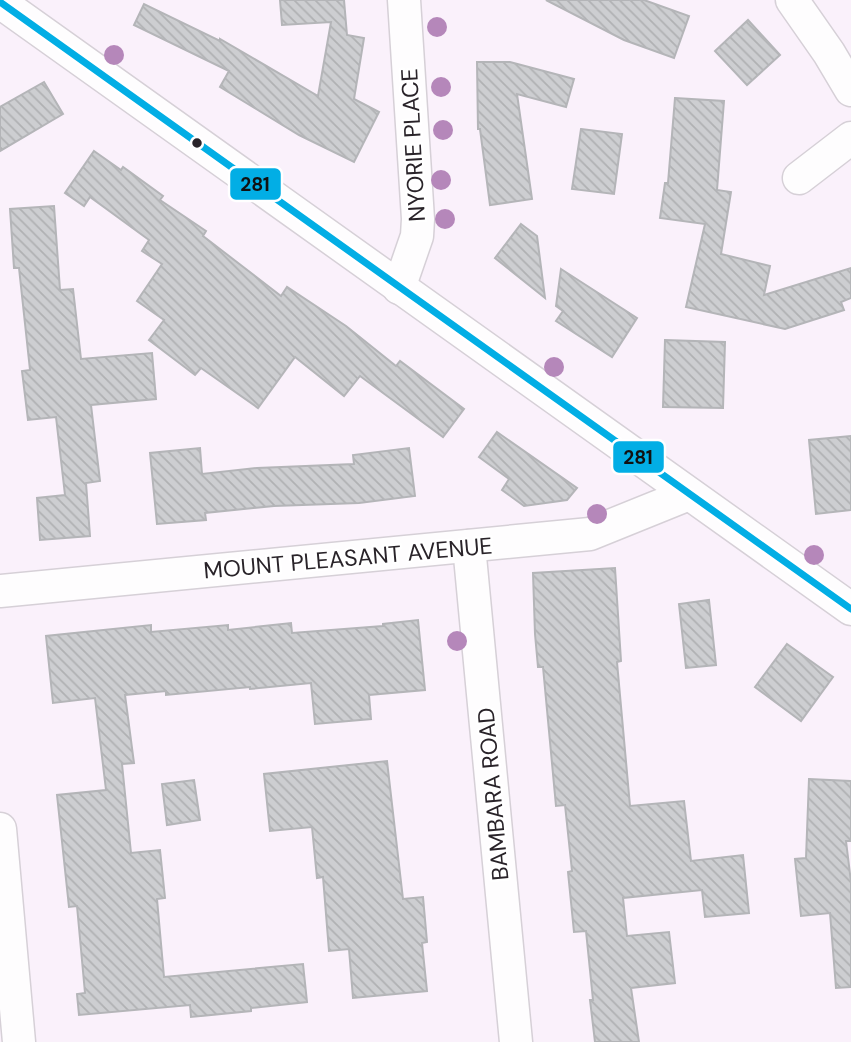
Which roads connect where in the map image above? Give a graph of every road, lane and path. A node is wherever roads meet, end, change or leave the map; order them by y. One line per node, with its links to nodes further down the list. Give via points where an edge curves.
1 (404, 0): 7 (street, NYORIE PLACE, via 418,219 417,236)
2 (792, 0): 4 (street)
3 (0, 2): 7 (street)
4 (851, 90)
5 (851, 138): 6 (street)
6 (799, 178)
7 (399, 288): 8 (street)
8 (689, 494): 9 (street, MOUNT PLEASANT AVENUE, via 590,534); 11 (street)
9 (469, 547): 10 (street, MOUNT PLEASANT AVENUE); 14 (street, BAMBARA ROAD)
10 (0, 591)
11 (851, 609)
12 (0, 830): 13 (street)
13 (19, 1042)
14 (516, 1042)

